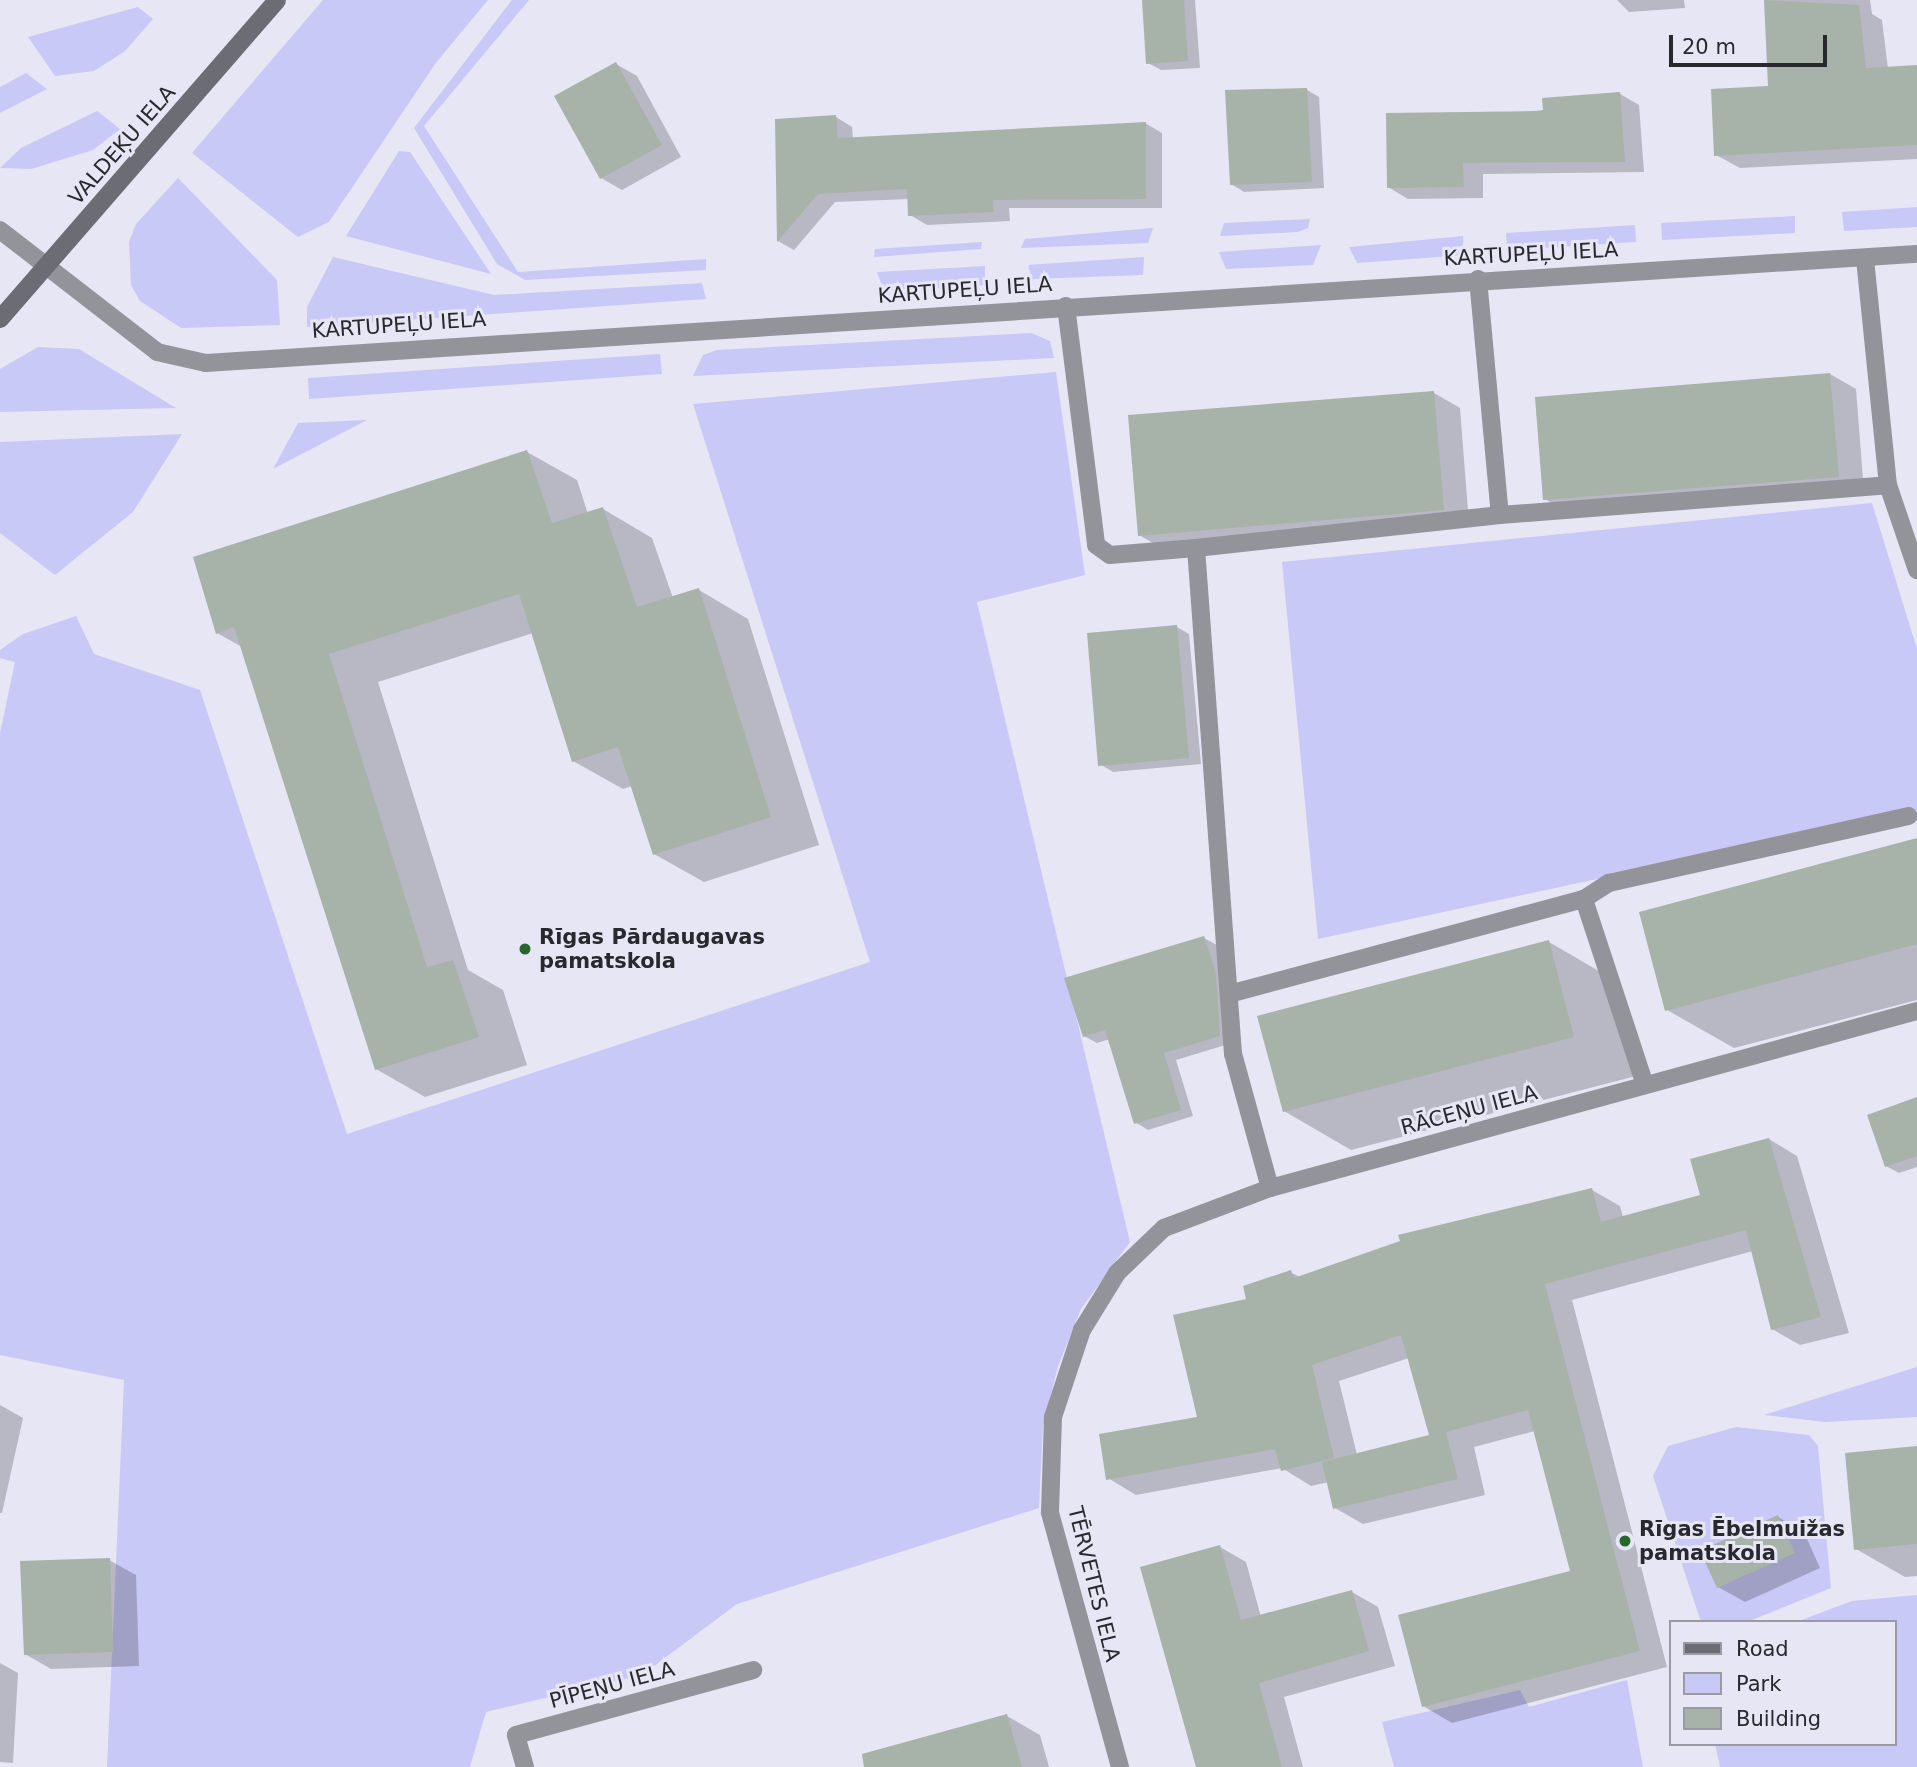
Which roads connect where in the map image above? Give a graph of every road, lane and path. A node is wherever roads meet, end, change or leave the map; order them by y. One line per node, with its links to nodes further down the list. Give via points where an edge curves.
1 (277, 0): 5 (street, VALDEĶU IELA)
2 (0, 230): 5 (street, KARTUPEĻU IELA)
3 (1917, 254): 4 (street, KARTUPEĻU IELA)
4 (1865, 259): 6 (street, KARTUPEĻU IELA); 9 (street)
5 (46, 266): 7 (street, KARTUPEĻU IELA, via 157,352 206,363); 8 (street, VALDEĶU IELA)
6 (1478, 279): 7 (street, KARTUPEĻU IELA); 10 (street)
7 (1066, 306): 11 (street, via 1096,545 1110,555)
8 (0, 319)
9 (1888, 485): 10 (street); 12 (street)
10 (1500, 515): 11 (street)
11 (1196, 548): 15 (street)
12 (1917, 570)
13 (1909, 816): 14 (street, via 1609,883)
14 (1584, 899): 15 (street); 17 (street)
15 (1229, 994): 18 (street, via 1233,1054)
16 (1917, 1011): 17 (street, RĀCEŅU IELA)
17 (1645, 1085): 18 (street, RĀCEŅU IELA)
18 (1270, 1188): 19 (street, RĀCEŅU IELA, via 1164,1228 1117,1273)
19 (1082, 1331): 22 (street, TĒRVETES IELA, via 1053,1417 1050,1511)
20 (753, 1670): 21 (street, PĪPEŅU IELA, via 516,1735)
21 (525, 1767)
22 (1119, 1767)

